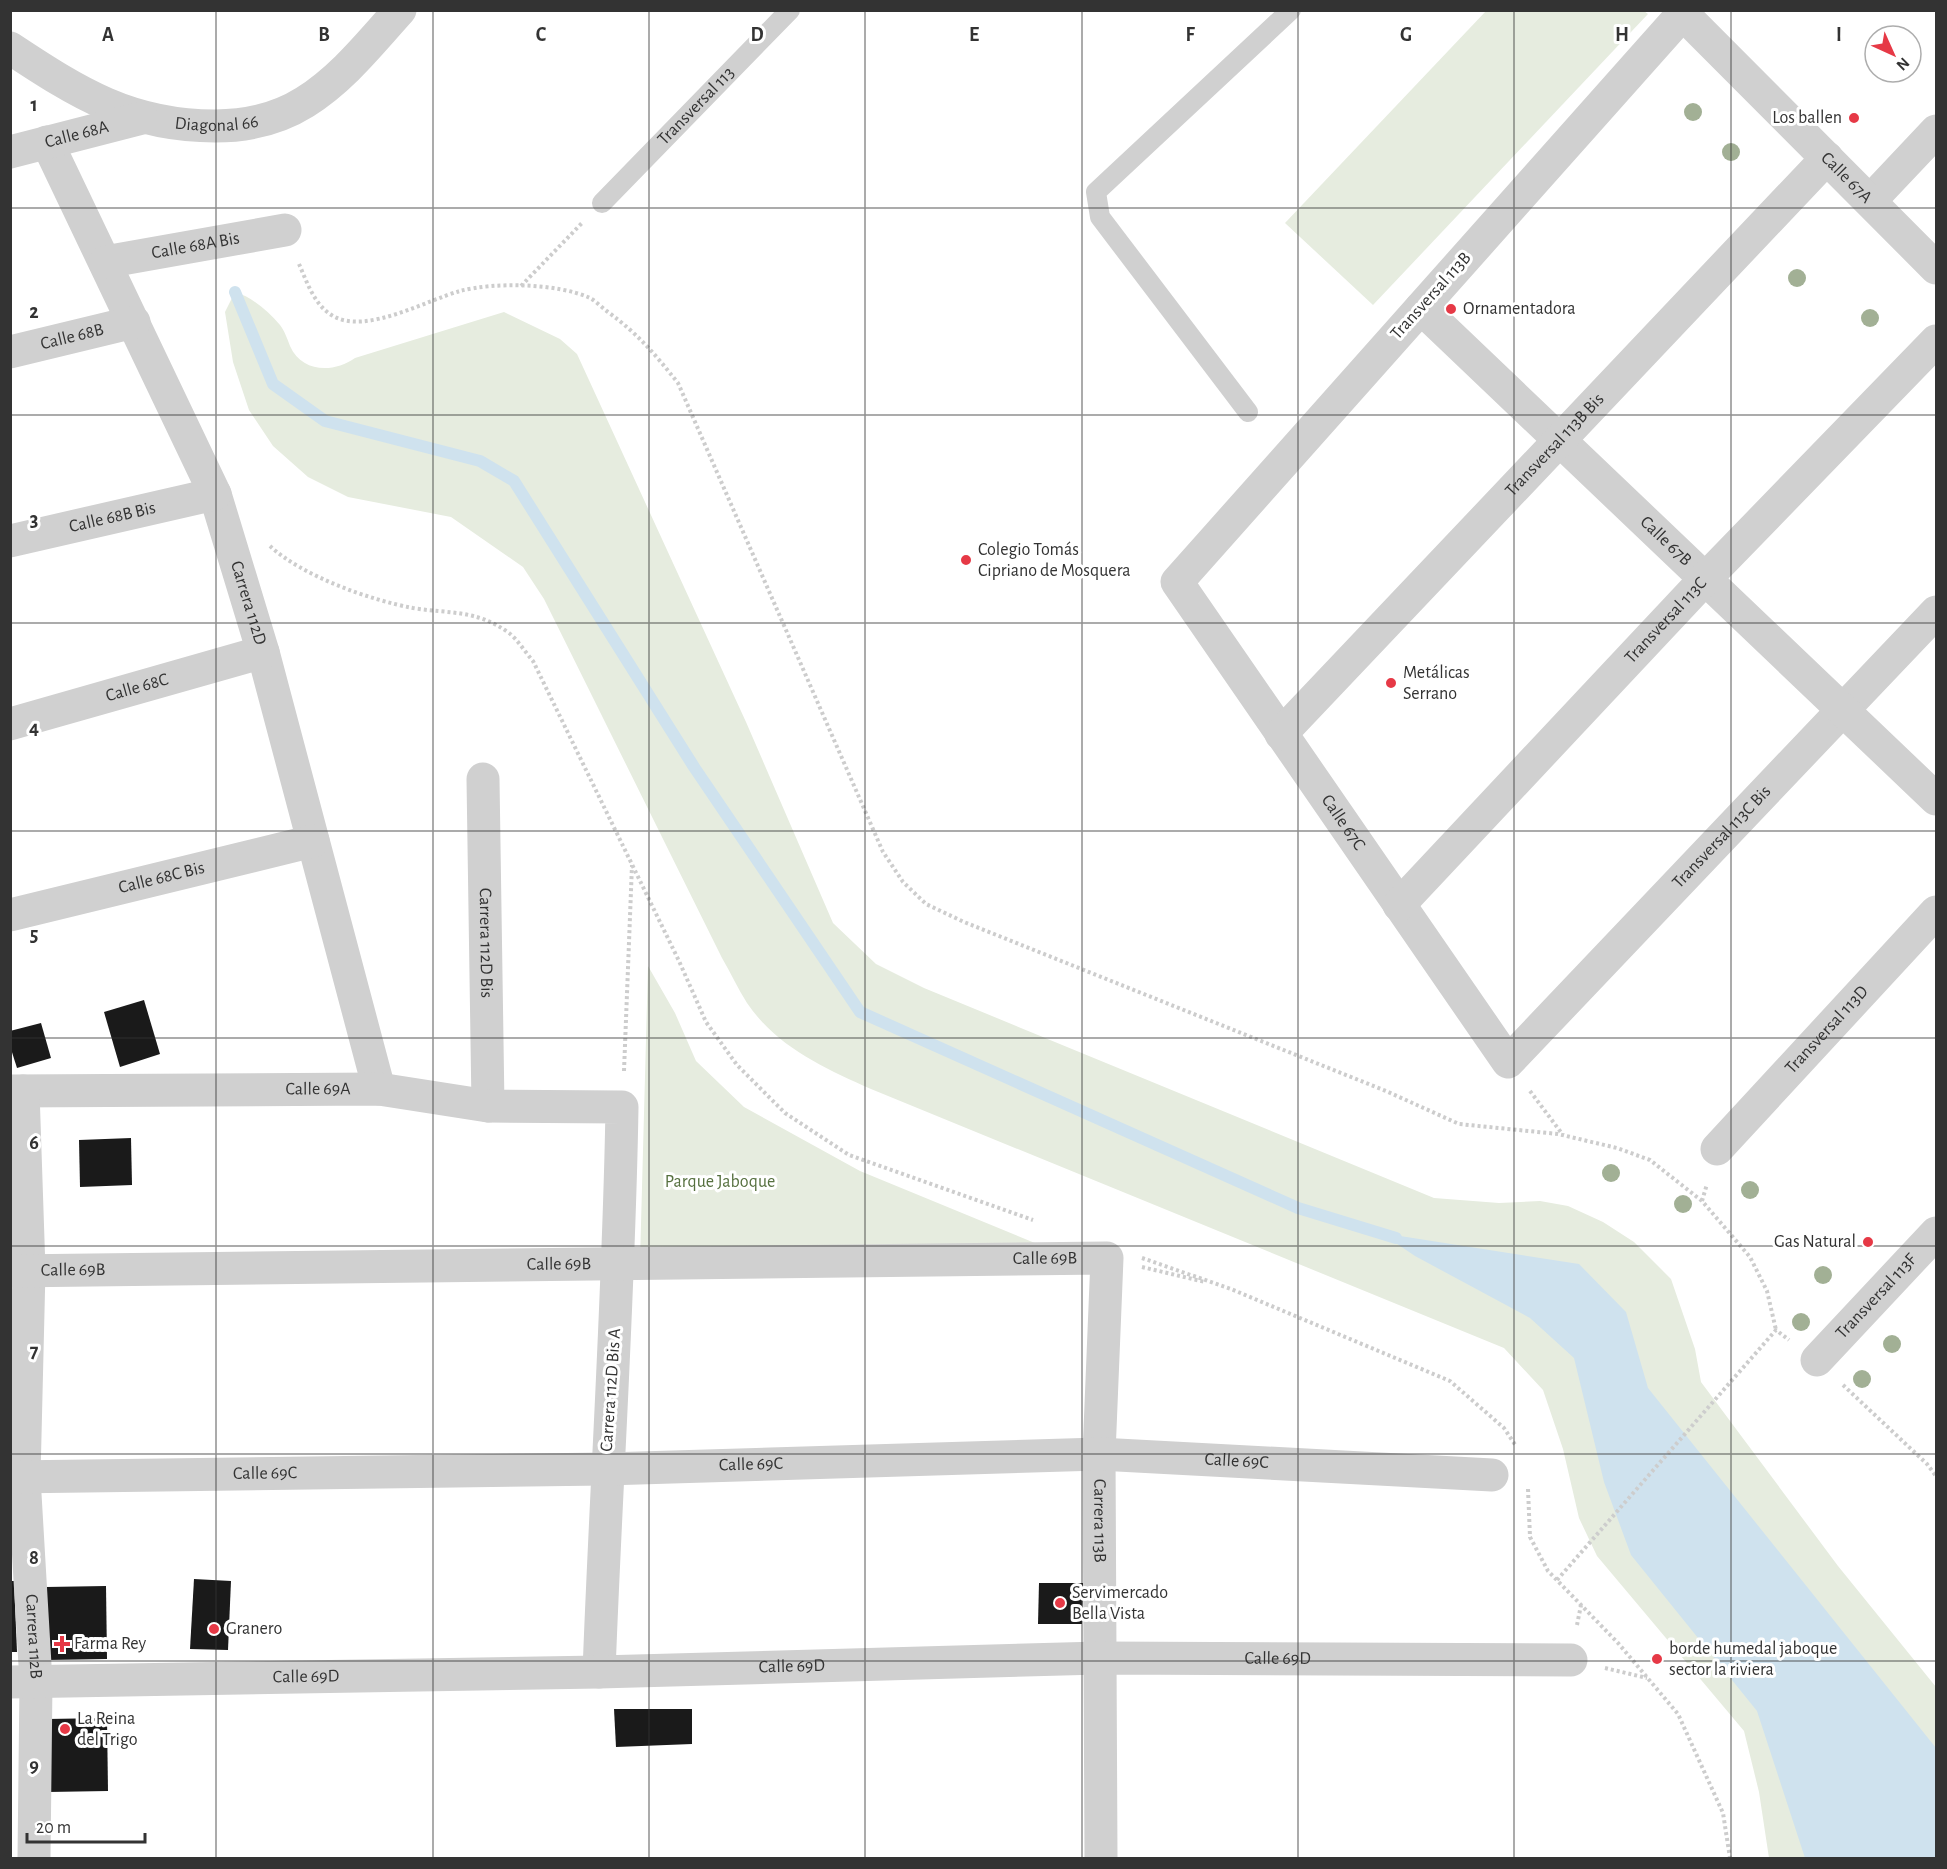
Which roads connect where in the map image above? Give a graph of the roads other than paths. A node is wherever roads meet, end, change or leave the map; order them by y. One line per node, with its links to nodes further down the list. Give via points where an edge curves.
1 (400, 10): 6 (street, Diagonal 66, via 340,76 305,102 267,120 230,126 192,126)
2 (790, 10): 12 (lane, Transversal 113)
3 (1291, 10): 20 (lane, via 1096,192 1100,217)
4 (1683, 12): 10 (street, Calle 67A); 16 (street, Transversal 113B)
5 (10, 48): 6 (street, Diagonal 66, via 99,102)
6 (142, 118): 8 (street, Calle 68A)
7 (1936, 131): 11 (street)
8 (47, 142): 9 (street, Calle 68A); 14 (street, Carrera 112D)
9 (10, 152)
10 (1827, 158): 11 (street, Calle 67A); 21 (street, Transversal 113B Bis)
11 (1870, 201): 15 (street, Calle 67A)
12 (602, 203)
13 (285, 230): 14 (street, Calle 68A Bis)
14 (105, 262): 17 (street, Carrera 112D)
15 (1936, 268)
16 (1421, 308): 21 (street, Calle 67B); 25 (street, Transversal 113B)
17 (134, 322): 19 (street, Calle 68B); 22 (street, Carrera 112D)
18 (1936, 341): 24 (street, Transversal 113C)
19 (10, 352)
20 (1248, 412)
21 (1560, 441): 24 (street, Calle 67B); 30 (street, Transversal 113B Bis)
22 (216, 494): 23 (street, Calle 68B Bis); 27 (street, Carrera 112D)
23 (10, 541)
24 (1705, 579): 28 (street, Calle 67B); 34 (street, Transversal 113C)
25 (1177, 582): 30 (street, Calle 67C)
26 (1936, 612): 28 (street, Transversal 113C Bis)
27 (263, 652): 29 (street, Calle 68C); 33 (street, Carrera 112D)
28 (1843, 710): 32 (street, Calle 67B); 37 (street, Transversal 113C Bis)
29 (10, 724)
30 (1281, 734): 34 (street, Calle 67C)
31 (483, 779): 40 (street, Carrera 112D Bis)
32 (1936, 799)
33 (313, 841): 36 (street, Calle 68C Bis); 38 (street, Carrera 112D)
34 (1399, 905): 37 (street, Calle 67C)
35 (1936, 912): 42 (street, Transversal 113D)
36 (10, 915)
37 (1508, 1062)
38 (378, 1089): 39 (street, Calle 69A); 40 (street, Calle 69A)
39 (17, 1091): 46 (street, Carrera 112B)
40 (488, 1106): 41 (street, Calle 69A)
41 (622, 1107): 45 (street, Carrera 112D Bis A)
42 (1717, 1149)
43 (1936, 1233): 47 (street, Transversal 113F)
44 (1107, 1258): 45 (street, Calle 69B); 48 (street, Carrera 113B)
45 (619, 1263): 46 (street, Calle 69B); 49 (street, Carrera 112D Bis A)
46 (20, 1271): 51 (street, Carrera 112B)
47 (1817, 1360)
48 (1099, 1454): 49 (street, Calle 69C); 50 (street, Calle 69C); 52 (street, Carrera 113B)
49 (606, 1469): 51 (street, Calle 69C); 54 (street, Carrera 112D Bis A)
50 (1492, 1475)
51 (17, 1477): 55 (street, Carrera 112B)
52 (1100, 1658): 53 (street, Calle 69D); 54 (street, Calle 69D); 57 (street, Carrera 113B)
53 (1571, 1660)
54 (599, 1672): 55 (street, Calle 69D)
55 (23, 1682): 56 (street, Carrera 112B)
56 (34, 1858)
57 (1101, 1858)

